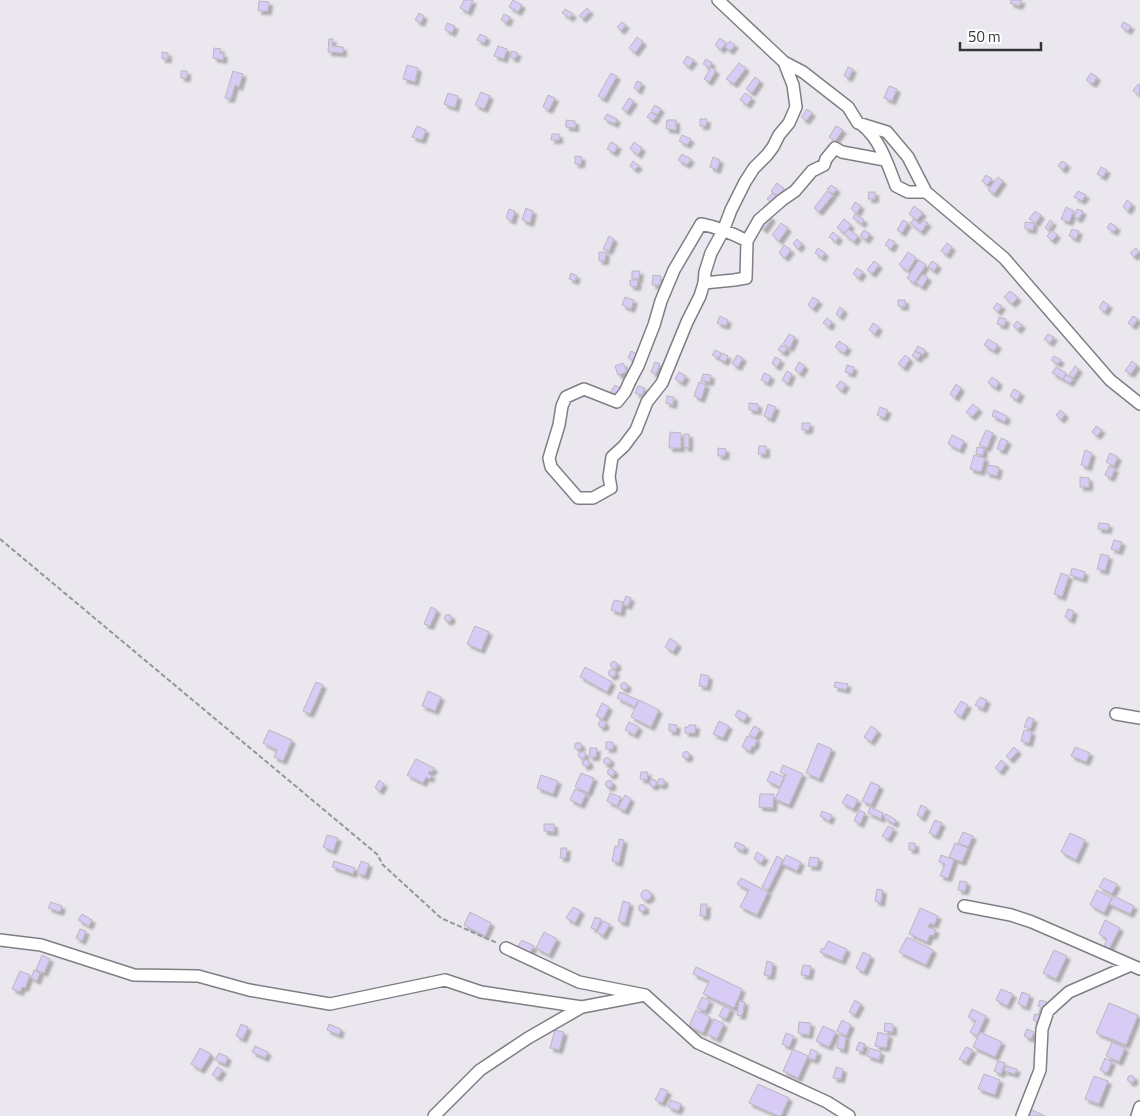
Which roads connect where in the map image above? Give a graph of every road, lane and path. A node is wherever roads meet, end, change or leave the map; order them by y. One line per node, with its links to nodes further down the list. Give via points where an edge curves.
1 (718, 0): 2 (street)
2 (784, 62): 3 (street, via 803,72 848,107); 6 (street, via 793,85 796,107 773,147 745,182)
3 (858, 123): 4 (street, via 870,132); 5 (street, via 887,132 908,157)
4 (885, 160): 5 (street, via 896,186 908,192); 7 (street, via 835,148 824,165 812,171 795,191 759,220)
5 (926, 192): 9 (street, via 1004,258 1110,380)
6 (723, 231): 7 (street); 8 (street, via 711,252); 8 (street, via 701,224 674,270 638,366 617,402 584,389 566,397 549,458 551,467 578,498 593,498 611,488 612,458 636,430 647,402 662,383)
7 (747, 241): 8 (street, via 746,278)
8 (704, 282)
9 (1140, 404)
10 (0, 539): 15 (path, via 378,855 382,864 441,918)
11 (1116, 714): 12 (street)
12 (1140, 718)
13 (964, 906): 16 (street, via 1011,914)
14 (0, 940): 18 (street, via 41,945 134,975 198,976 248,990 330,1004 445,980 481,992)
15 (506, 948): 17 (street, via 580,982)
16 (1136, 967): 22 (street, via 1069,992 1048,1011 1042,1030 1040,1070)
17 (645, 995): 18 (street); 21 (street, via 698,1043 827,1102)
18 (582, 1007): 20 (street, via 480,1070)
19 (1140, 1107): 23 (street)
20 (434, 1116)
21 (849, 1116)
22 (1022, 1116)
23 (1137, 1116)

